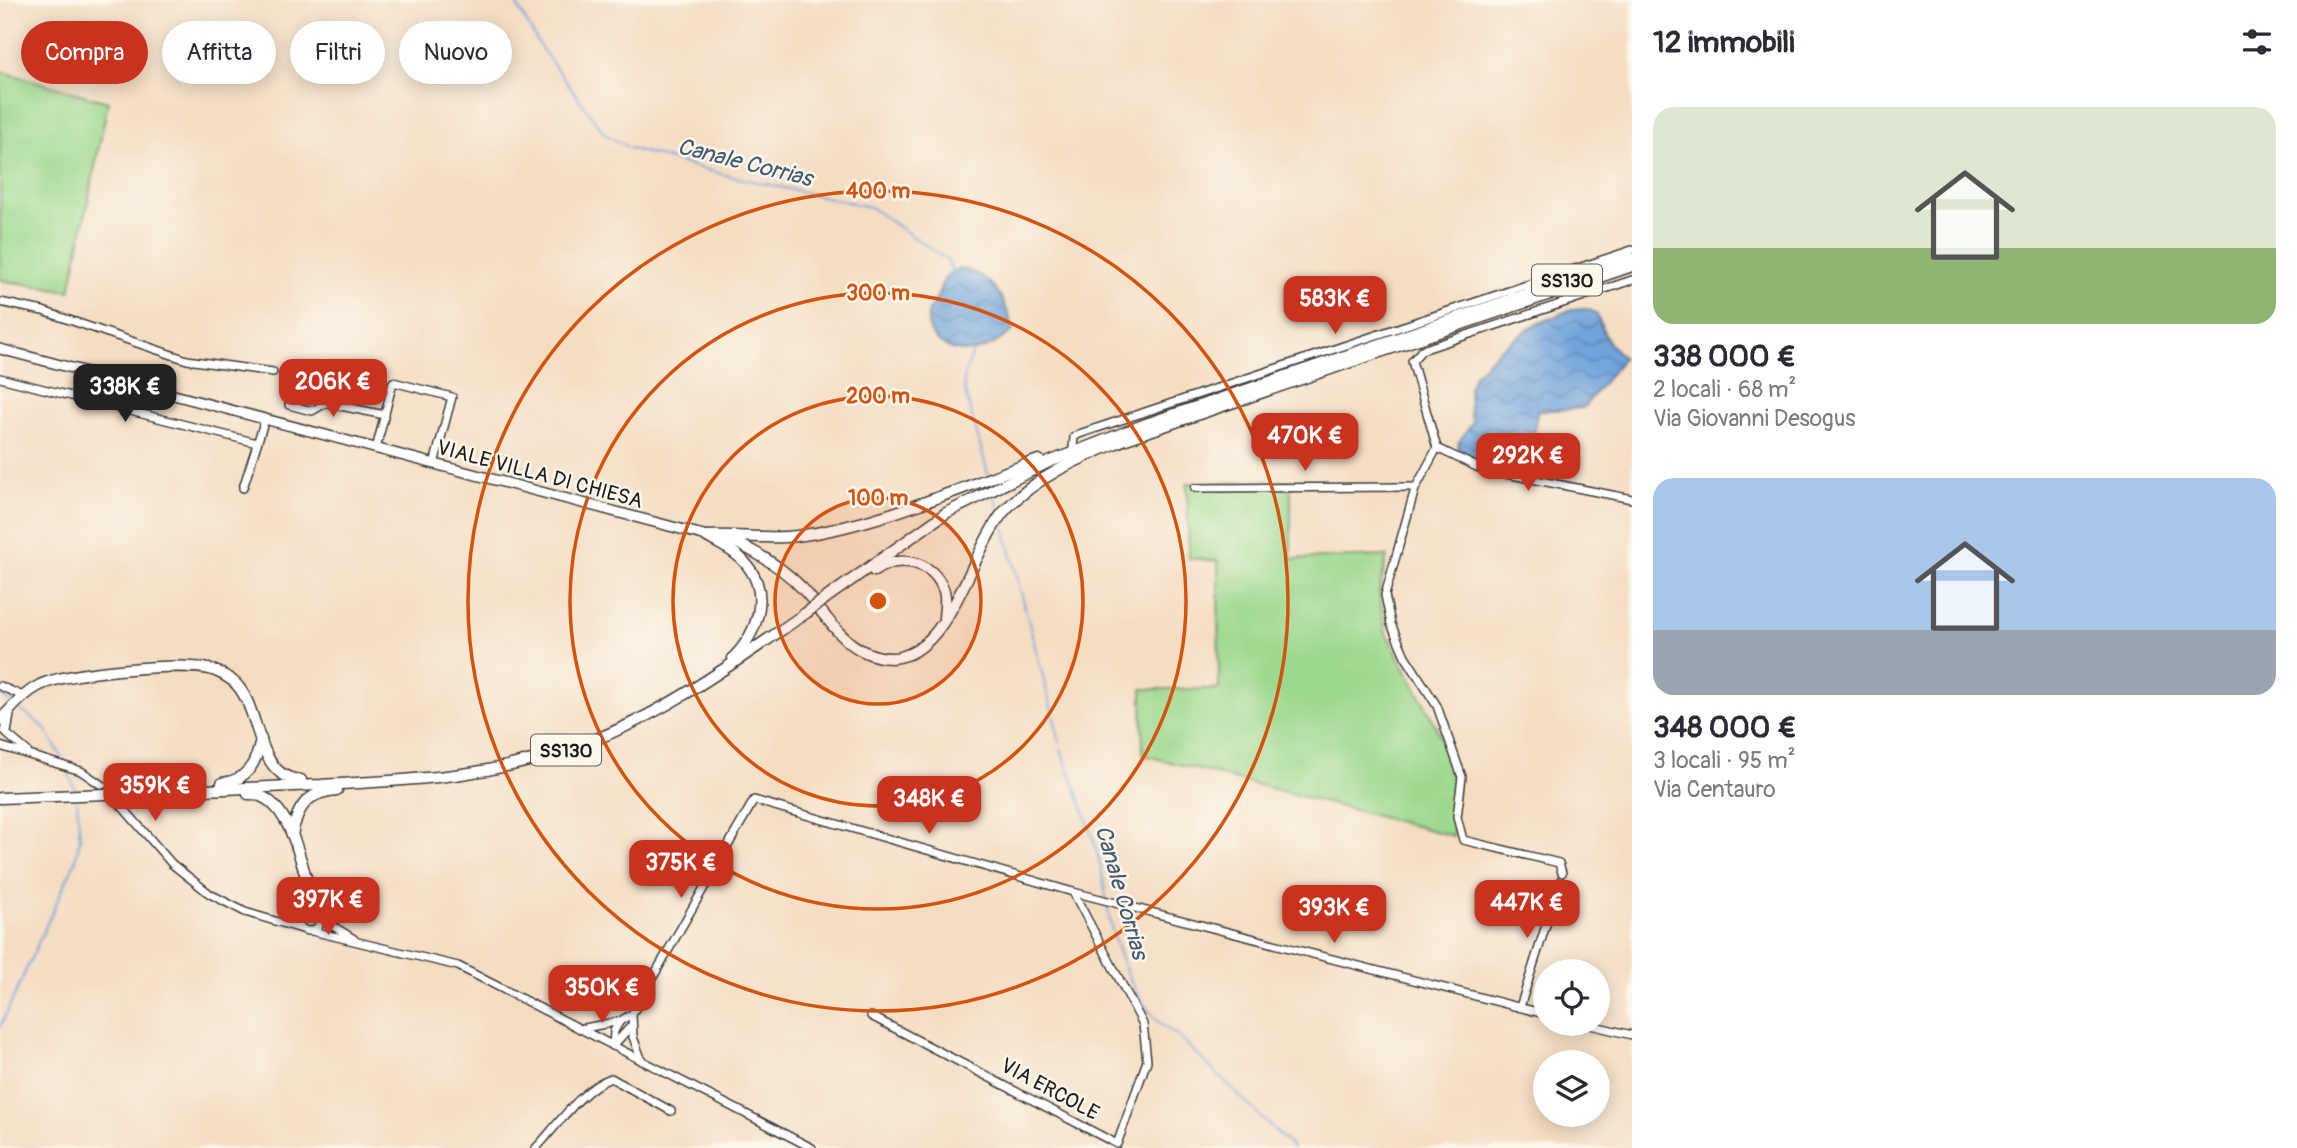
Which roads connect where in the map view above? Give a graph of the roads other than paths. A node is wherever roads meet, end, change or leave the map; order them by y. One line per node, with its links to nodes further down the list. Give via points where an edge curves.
1 (1632, 250): 21 (street, via 1079,434)
2 (1632, 258): 16 (highway, SS130)
3 (1632, 267): 17 (highway, SS130)
4 (1632, 280): 19 (street, via 1414,355 1412,370)
5 (0, 302): 8 (street, via 43,311 187,360)
6 (0, 349): 7 (main road, VIALE VILLA DI CHIESA)
7 (87, 372): 9 (main road, VIALE VILLA DI CHIESA); 11 (street)
8 (273, 372)
9 (106, 377): 12 (street); 15 (main road, VIALE VILLA DI CHIESA)
10 (0, 378): 11 (street)
11 (81, 398): 12 (street)
12 (101, 404): 18 (street)
13 (289, 405): 14 (street, via 312,411 326,404)
14 (385, 415): 20 (street); 23 (street, via 393,382 452,397)
15 (265, 419): 18 (street); 20 (main road, VIALE VILLA DI CHIESA)
16 (1146, 424): 21 (highway); 22 (highway, SS130)
17 (1121, 440): 22 (highway, SS130); 32 (highway, via 1041,478 1004,511)
18 (257, 443): 26 (street)
19 (1437, 448): 25 (street); 28 (street, via 1481,469)
20 (376, 449): 23 (main road, VIALE VILLA DI CHIESA)
21 (1073, 449): 24 (highway)
22 (1049, 462): 24 (highway, SS130)
23 (434, 464): 29 (main road, VIALE VILLA DI CHIESA)
24 (995, 481): 29 (highway, via 974,482 823,531 777,538); 31 (highway, SS130)
25 (1416, 487): 27 (street); 54 (street, via 1385,595 1400,645 1437,706 1462,777 1457,817 1463,839 1559,863 1561,877)
26 (243, 488)
27 (1195, 488)
28 (1632, 499)
29 (706, 536): 30 (main road, VIALE VILLA DI CHIESA); 33 (highway, via 747,565 759,593 753,633)
30 (741, 545): 32 (highway, via 788,575 844,637 869,654 892,657 915,651 933,638)
31 (827, 598): 32 (highway, via 881,566 907,560 937,578 945,598); 33 (highway, SS130, bridge)
32 (944, 622)
33 (743, 653): 42 (highway, SS130, via 643,716 574,748 498,770)
34 (0, 686): 35 (street)
35 (23, 696): 36 (highway); 39 (highway, via 42,684 70,676 210,669 240,688)
36 (9, 710): 37 (highway); 38 (highway)
37 (0, 720)
38 (5, 730): 40 (street); 41 (street)
39 (261, 739): 42 (highway, via 274,767 291,779); 43 (highway, via 256,760 241,778)
40 (0, 746): 41 (street)
41 (30, 753): 50 (street, via 81,771 106,788 172,864 210,894)
42 (389, 782): 43 (highway, SS130); 45 (highway, via 314,795 297,809)
43 (175, 791): 44 (highway, SS130, bridge); 45 (highway, via 265,796 277,806)
44 (0, 798)
45 (292, 836): 46 (highway)
46 (307, 886): 48 (highway); 49 (highway)
47 (1073, 892): 54 (street); 56 (street, via 754,800); 57 (street, VIA ERCOLE, via 1143,1024 1147,1061 1117,1144)
48 (301, 912): 49 (street); 50 (street); 51 (street, via 298,922)
49 (318, 914): 52 (street, via 319,925); 53 (street)
50 (273, 920): 51 (street)
51 (302, 929): 52 (street)
52 (312, 931): 53 (street)
53 (357, 941): 60 (street, via 458,965)
54 (1521, 1007): 55 (street)
55 (1533, 1010)
56 (632, 1014): 58 (street); 59 (street)
57 (872, 1016)
58 (620, 1021): 60 (street); 63 (street)
59 (632, 1026): 63 (street); 64 (street)
60 (579, 1029): 63 (street)
61 (1610, 1030): 62 (street)
62 (1632, 1035)
63 (613, 1046): 64 (street)
64 (642, 1061): 67 (street)
65 (671, 1111): 66 (street, via 611,1079 588,1093)
66 (536, 1148)
67 (812, 1148)

